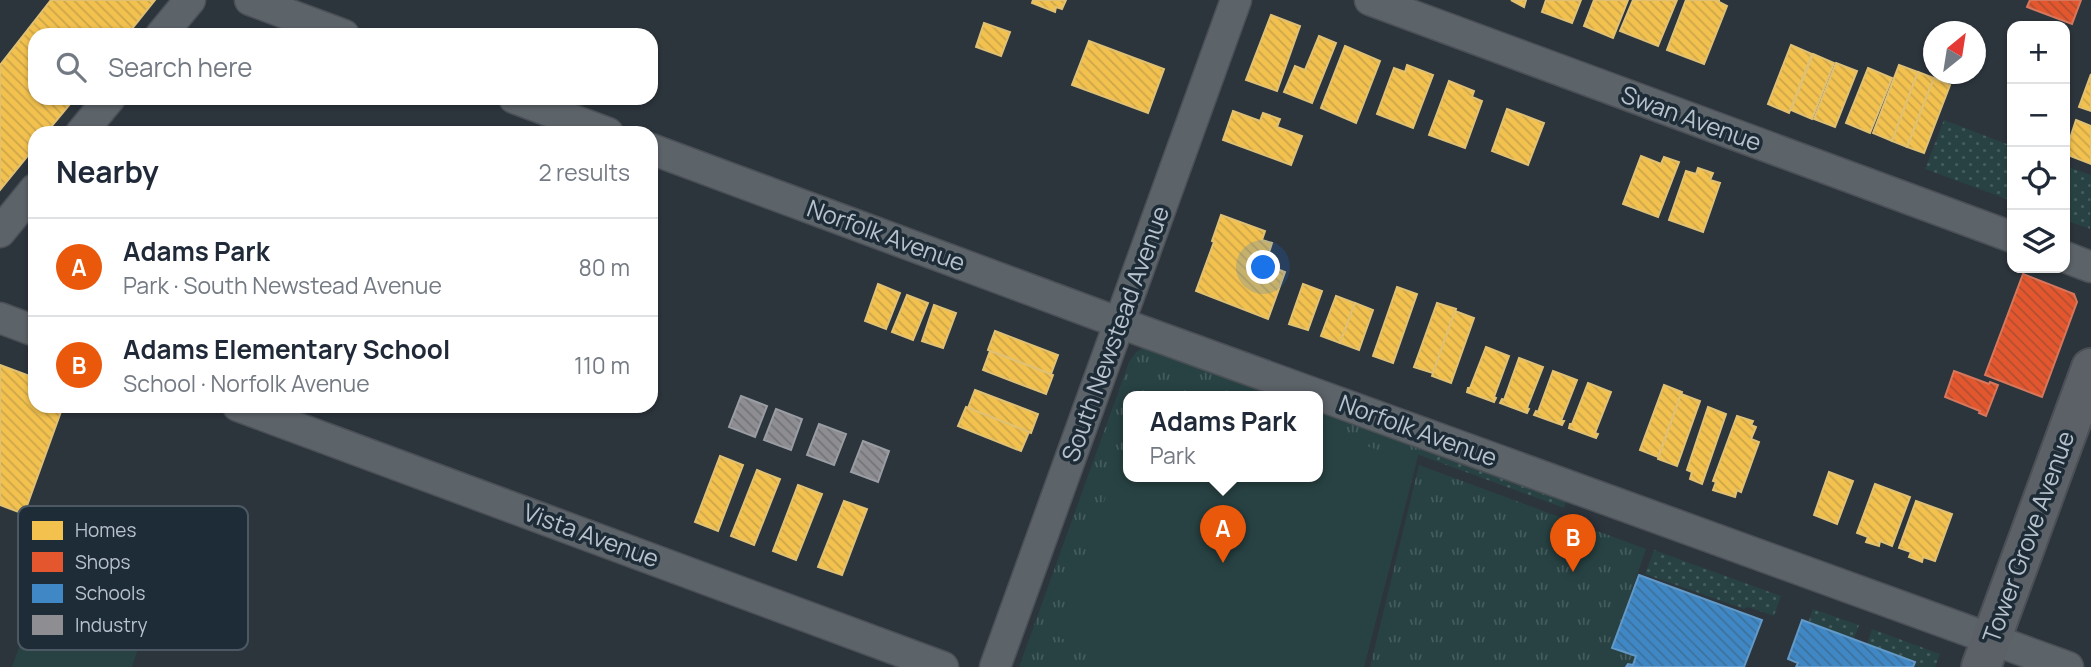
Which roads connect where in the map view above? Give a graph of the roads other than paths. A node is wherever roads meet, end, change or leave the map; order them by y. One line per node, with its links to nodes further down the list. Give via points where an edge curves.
1 (190, 0): 5 (street)
2 (250, 0): 6 (street)
3 (1236, 0): 18 (street, South Newstead Avenue)
4 (1370, 0): 14 (street, Swan Avenue)
5 (167, 28)
6 (325, 28)
7 (104, 105): 9 (street)
8 (533, 105): 10 (street)
9 (87, 126)
10 (589, 126)
11 (658, 152): 18 (street, Norfolk Avenue)
12 (28, 198): 13 (street)
13 (0, 232)
14 (2007, 235)
15 (2070, 259): 16 (street)
16 (2091, 267)
17 (0, 318): 19 (street)
18 (1120, 323): 21 (street, Norfolk Avenue); 26 (street, South Newstead Avenue)
19 (28, 328)
20 (2091, 368): 24 (street, Tower Grove Avenue)
21 (1298, 391)
22 (1323, 400): 24 (street, Norfolk Avenue)
23 (257, 413): 25 (street, Vista Avenue)
24 (1986, 653): 27 (street, Norfolk Avenue)
25 (943, 667)
26 (995, 667)
27 (2068, 667)

